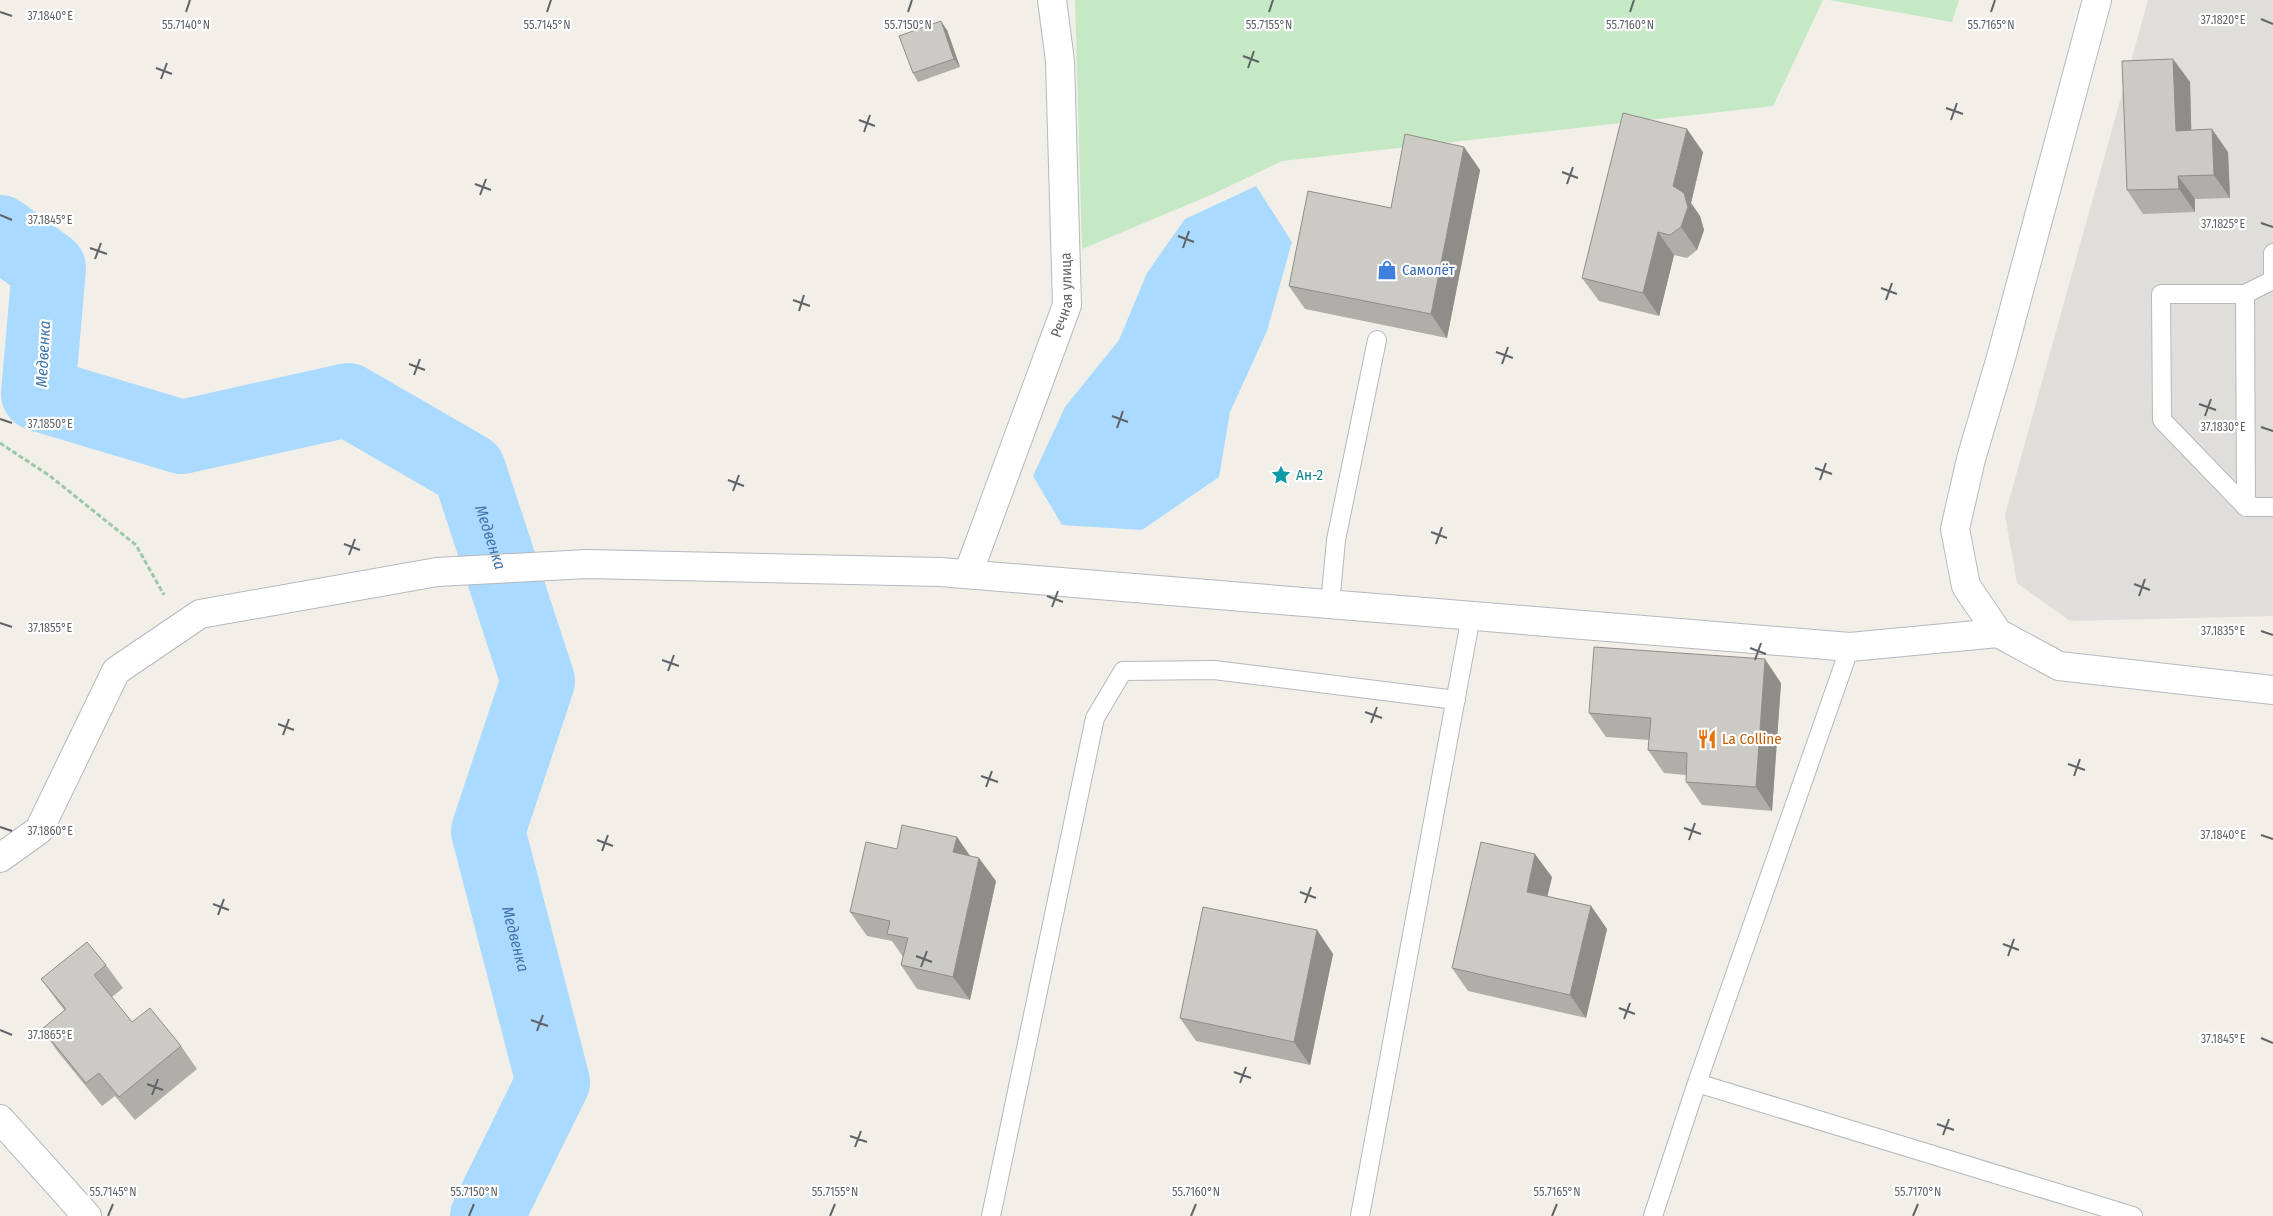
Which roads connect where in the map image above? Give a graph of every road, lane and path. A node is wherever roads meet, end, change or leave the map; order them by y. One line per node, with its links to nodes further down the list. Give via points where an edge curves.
1 (1052, 0): 9 (street, Речная улица, via 1060,62 1067,305)
2 (2096, 0): 13 (street, via 1971,459 1956,529 1966,586)
3 (2273, 253): 4 (lane, via 2273,280)
4 (2245, 294): 7 (lane); 7 (lane, via 2161,294 2161,314 2162,420)
5 (1377, 340): 10 (lane, via 1336,540)
6 (0, 443): 12 (path, via 50,476 136,545)
7 (2246, 507): 8 (lane)
8 (2273, 507)
9 (968, 574): 10 (street); 12 (street, via 588,564 437,572 200,614)
10 (1330, 604): 11 (street)
11 (1471, 616): 14 (street); 16 (lane)
12 (181, 626): 17 (street, via 116,670 39,830)
13 (1998, 633): 14 (street); 15 (street, via 2059,666)
14 (1850, 646): 18 (lane)
15 (2273, 690)
16 (1456, 700): 21 (lane, via 1214,670 1123,671 1095,718); 22 (lane)
17 (0, 858)
18 (1698, 1083): 23 (lane); 24 (lane)
19 (0, 1118): 20 (street)
20 (87, 1216)
21 (991, 1216)
22 (1360, 1216)
23 (1653, 1216)
24 (2133, 1216)

